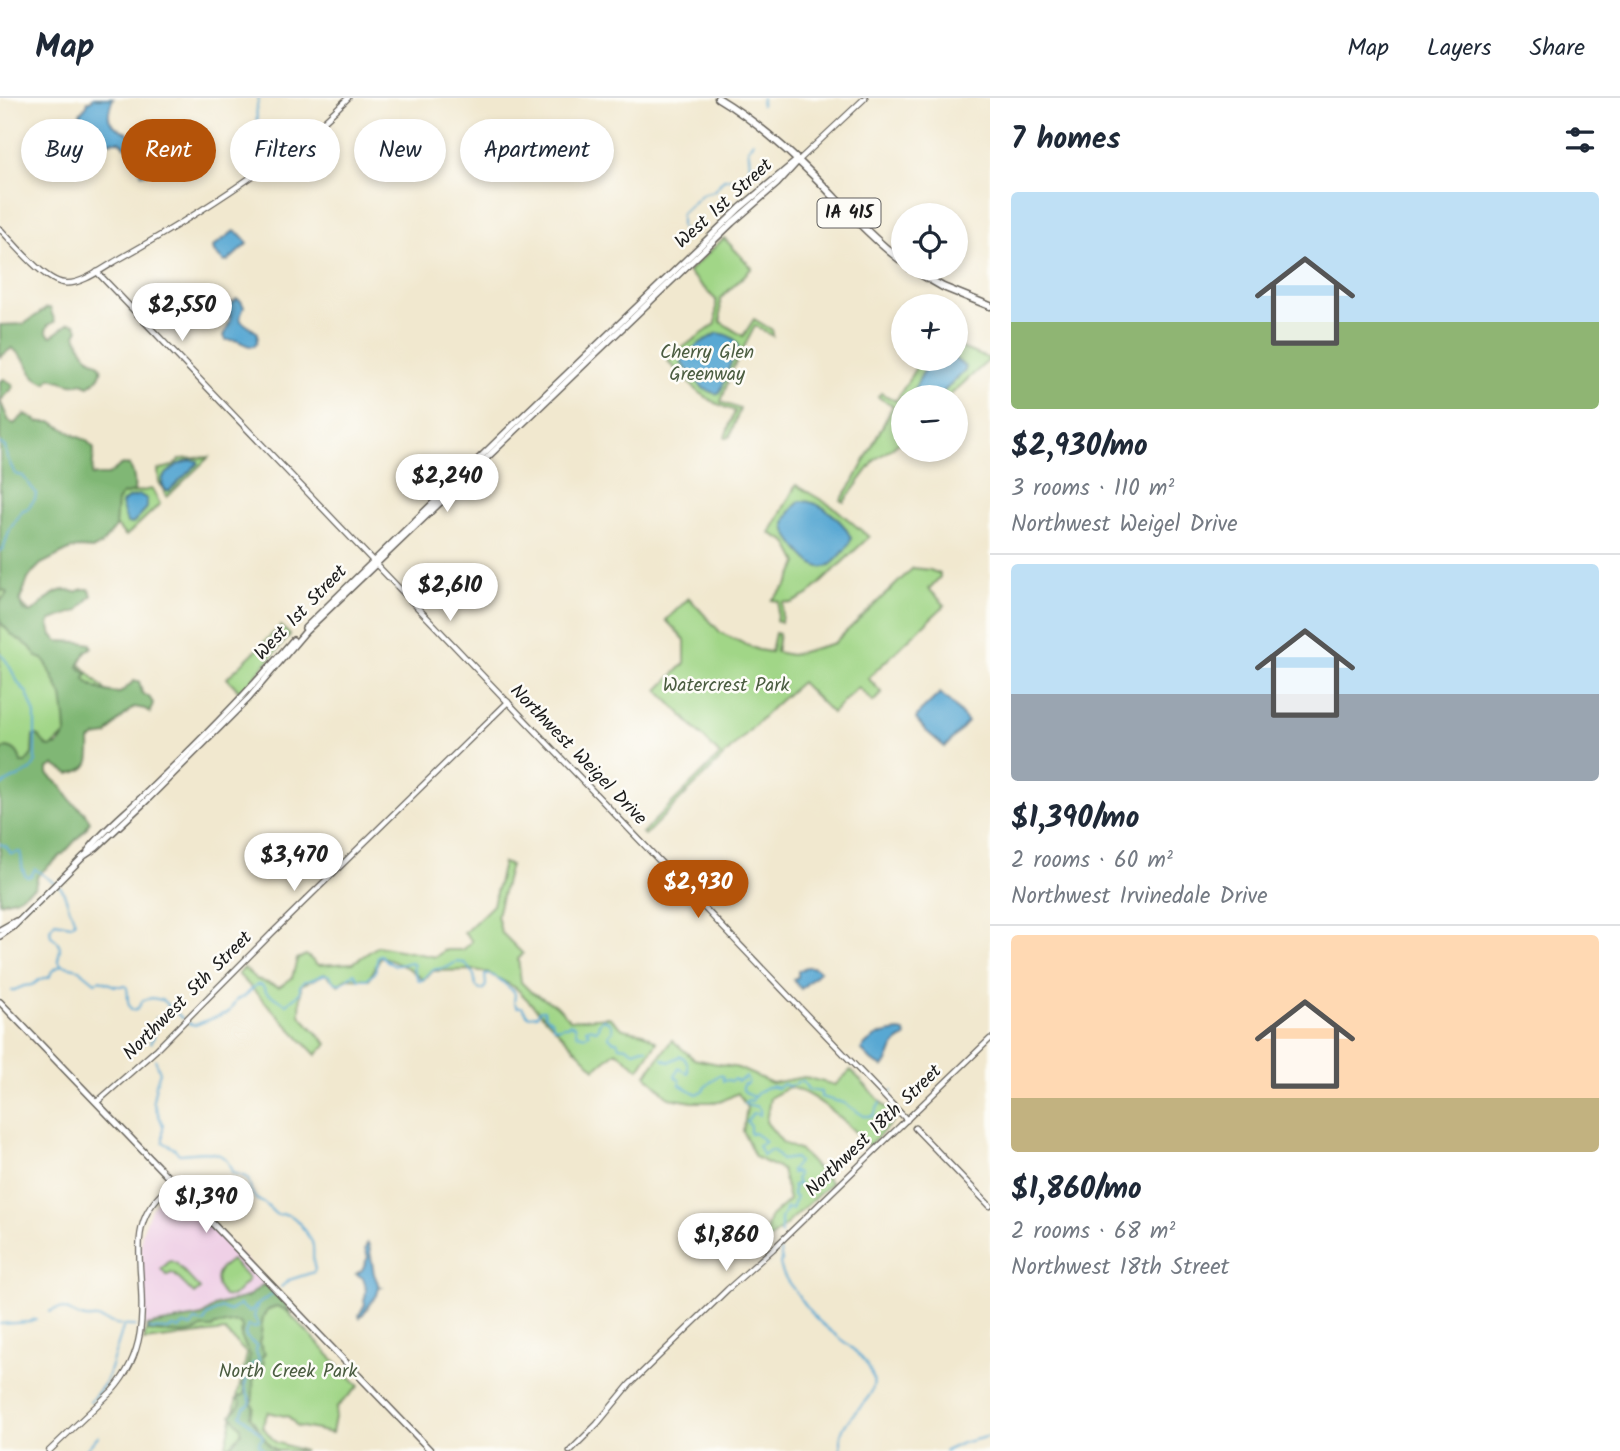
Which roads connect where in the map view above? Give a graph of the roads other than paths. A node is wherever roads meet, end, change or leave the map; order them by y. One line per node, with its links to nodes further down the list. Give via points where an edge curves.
1 (348, 98): 7 (street, via 265,167)
2 (718, 98): 4 (main road, IA 415, via 757,124)
3 (865, 98): 4 (street)
4 (798, 161): 6 (main road, IA 415); 10 (main road, West 1st Street)
5 (0, 229): 7 (street, via 55,281 75,283)
6 (891, 252)
7 (97, 272): 10 (street, Northwest Weigel Drive)
8 (931, 280): 9 (main road)
9 (990, 306)
10 (375, 563): 11 (street, Northwest Weigel Drive); 12 (main road, West 1st Street, via 300,637 255,692)
11 (508, 702): 17 (street, Northwest 5th Street, via 156,1050); 18 (street, Northwest Weigel Drive)
12 (22, 917): 13 (main road, West 1st Street); 14 (main road, West 1st Street)
13 (0, 930)
14 (0, 936)
15 (0, 1002): 17 (main road)
16 (990, 1039): 18 (street, Northwest 18th Street)
17 (97, 1102): 20 (main road)
18 (907, 1120): 24 (street, Northwest 18th Street, via 630,1384)
19 (915, 1128): 21 (street)
20 (174, 1182): 22 (street, via 152,1205 141,1230 142,1325 130,1364 112,1391); 23 (main road)
21 (990, 1206)
22 (49, 1451)
23 (431, 1451)
24 (570, 1451)

